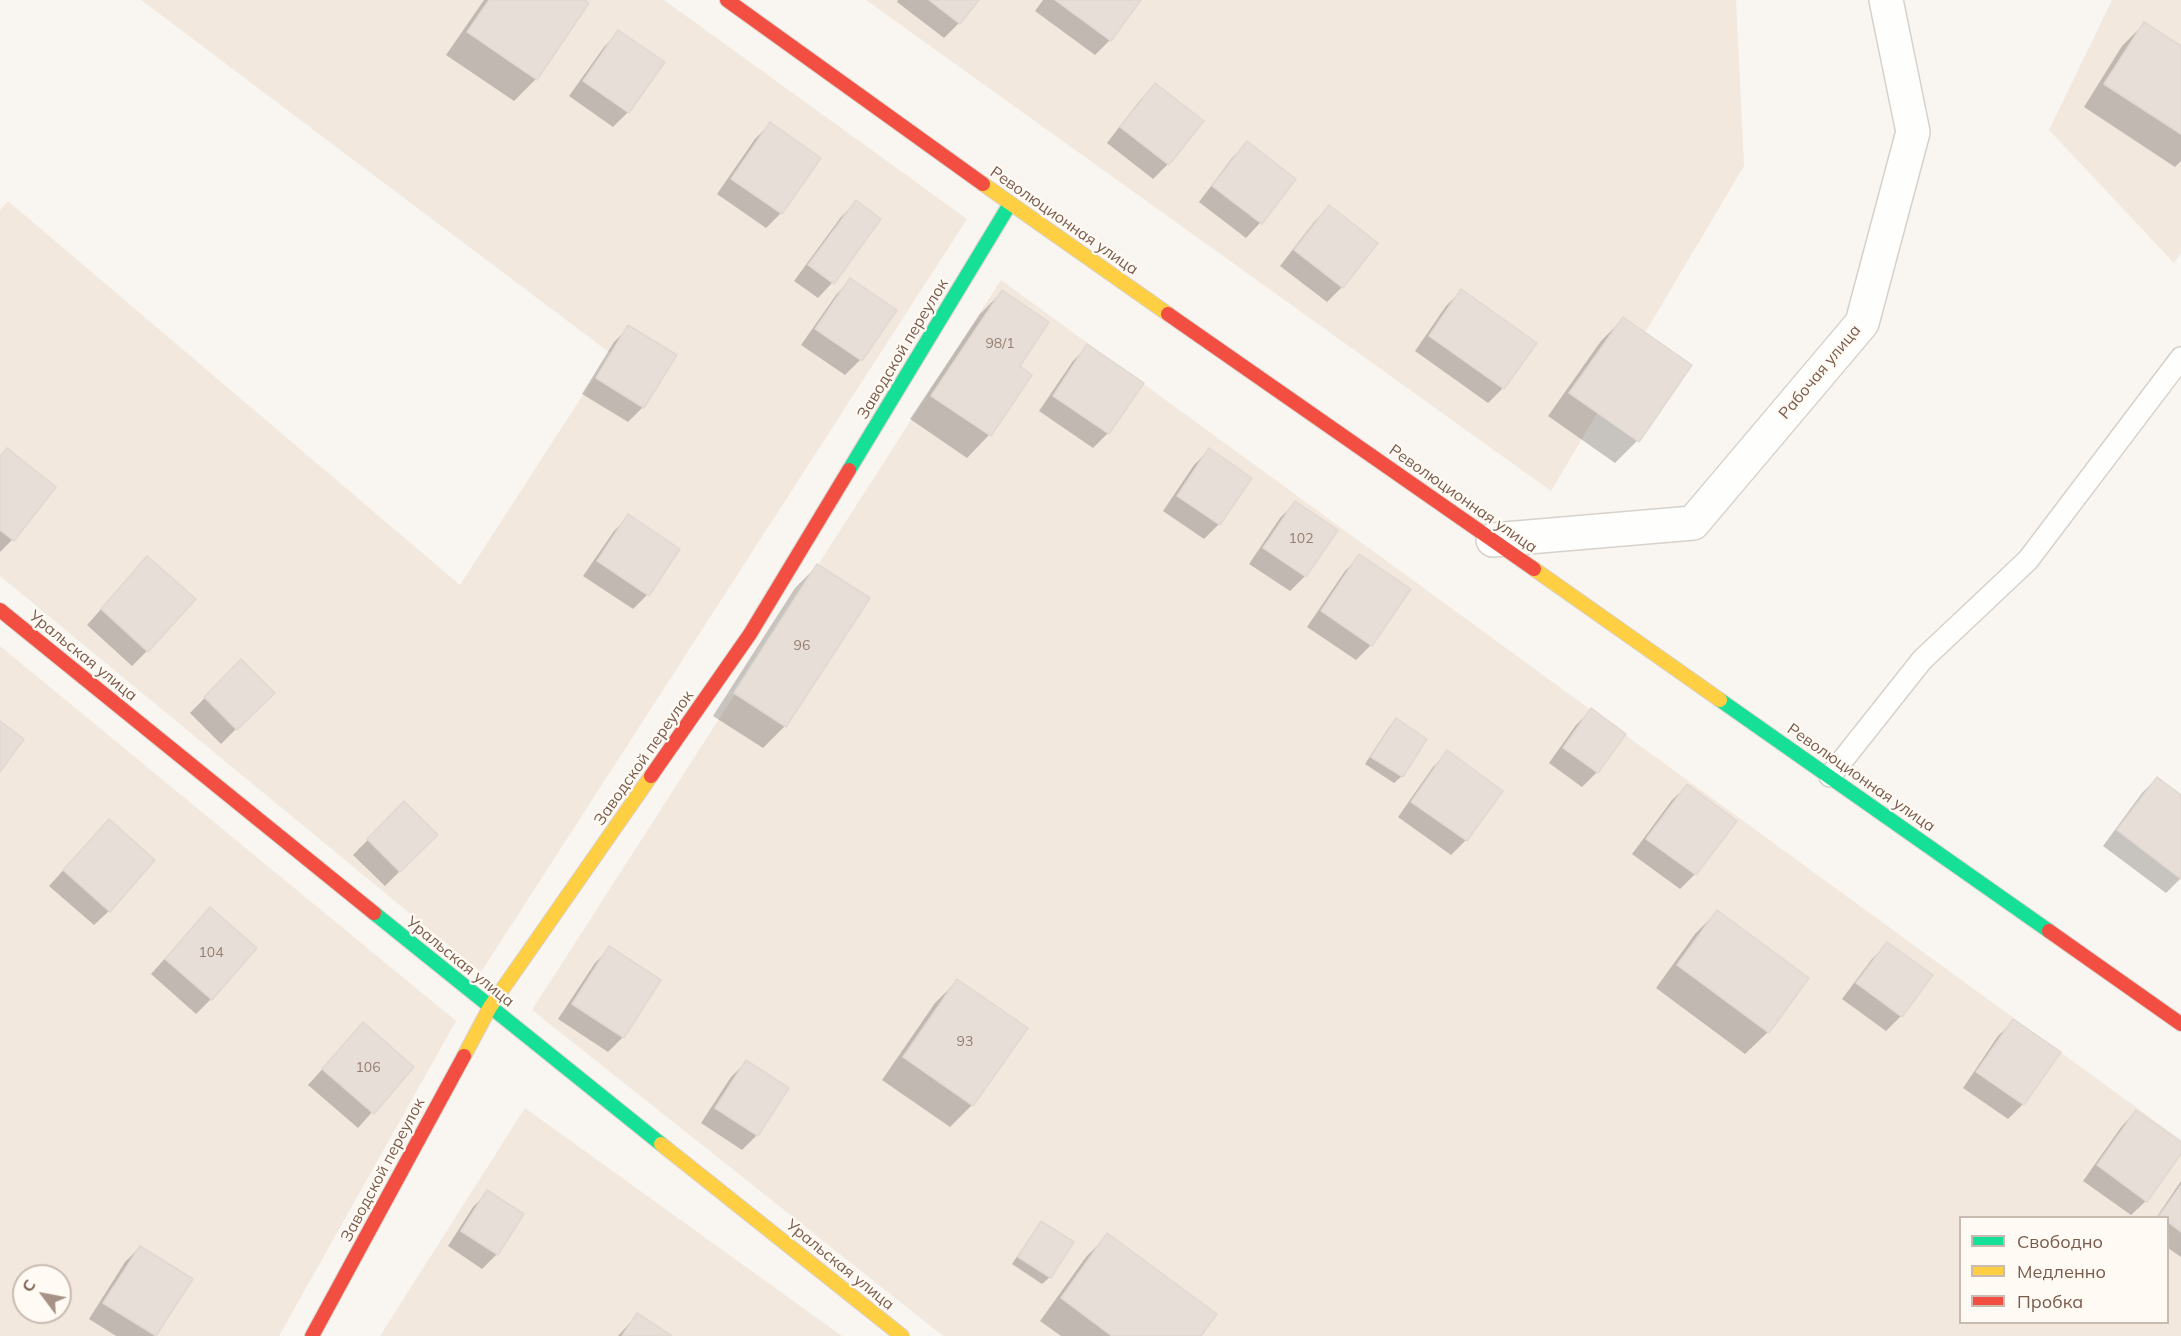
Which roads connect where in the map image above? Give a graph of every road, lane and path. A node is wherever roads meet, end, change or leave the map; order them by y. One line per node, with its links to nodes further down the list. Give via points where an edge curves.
1 (727, 0): 3 (street, Революционная улица)
2 (1886, 0): 5 (street, Рабочая улица, via 1913,132 1862,323 1693,524)
3 (1010, 204): 5 (street, Революционная улица); 8 (street, Заводской переулок, via 750,634)
4 (2181, 358): 7 (lane, via 2028,560 1923,660)
5 (1493, 540): 7 (street, Революционная улица)
6 (0, 610): 8 (street, Уральская улица)
7 (1830, 777): 9 (street, Революционная улица)
8 (490, 1007): 10 (street, Заводской переулок); 11 (street, Уральская улица)
9 (2181, 1024)
10 (312, 1336)
11 (902, 1336)

